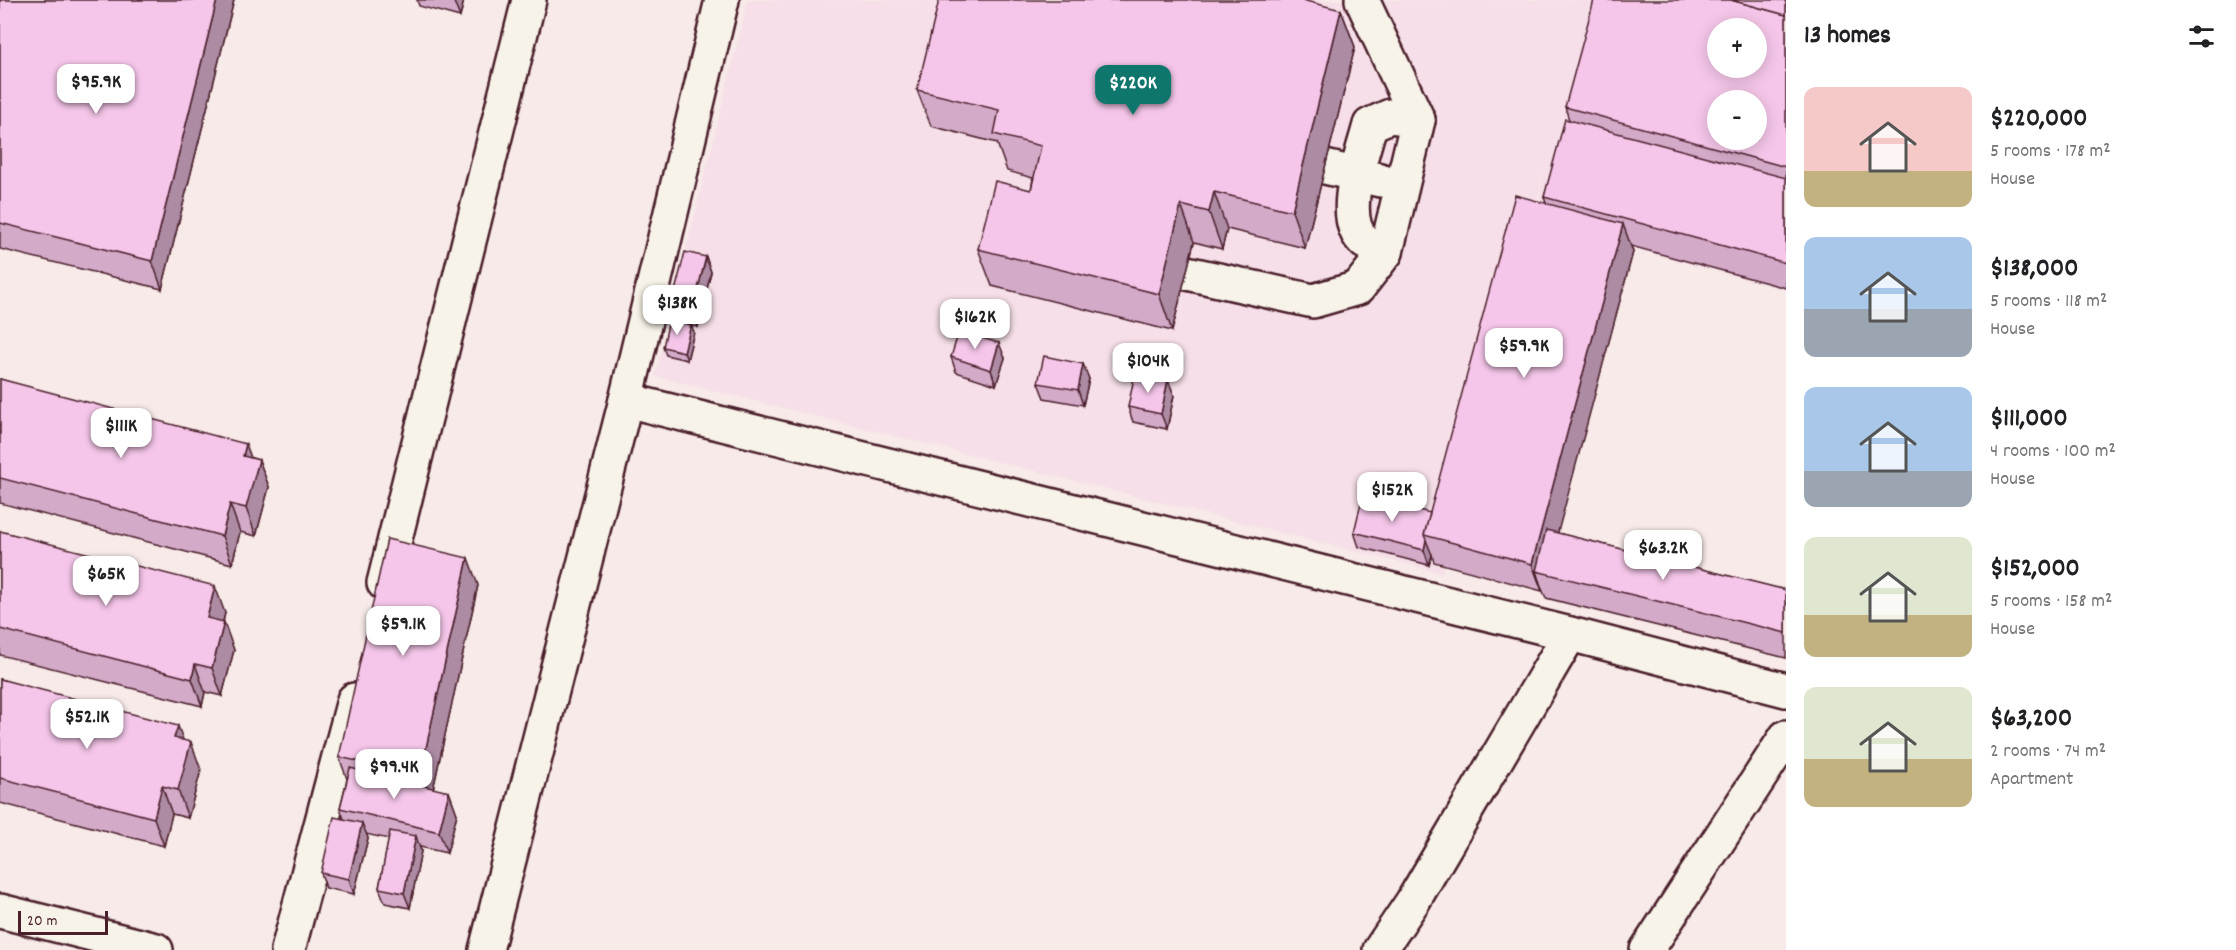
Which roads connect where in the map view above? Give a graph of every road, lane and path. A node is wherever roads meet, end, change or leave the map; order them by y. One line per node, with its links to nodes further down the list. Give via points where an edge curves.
1 (529, 0): 11 (street)
2 (722, 0): 10 (street)
3 (1362, 0): 4 (street)
4 (1418, 120): 6 (street, via 1390,116 1370,124); 7 (street)
5 (1325, 166): 6 (street)
6 (1358, 174): 7 (street); 8 (street, via 1351,202 1356,228 1364,241)
7 (1402, 185): 8 (street)
8 (1386, 252): 9 (street, via 1358,288 1313,302)
9 (1187, 273)
10 (626, 400): 12 (street); 19 (street)
11 (375, 616)
12 (1570, 634): 14 (street); 20 (street, via 1413,901)
13 (360, 674): 18 (street)
14 (1786, 690)
15 (1786, 736): 21 (street)
16 (0, 911): 17 (street)
17 (156, 950)
18 (288, 950)
19 (486, 950)
20 (1380, 950)
21 (1647, 950)

